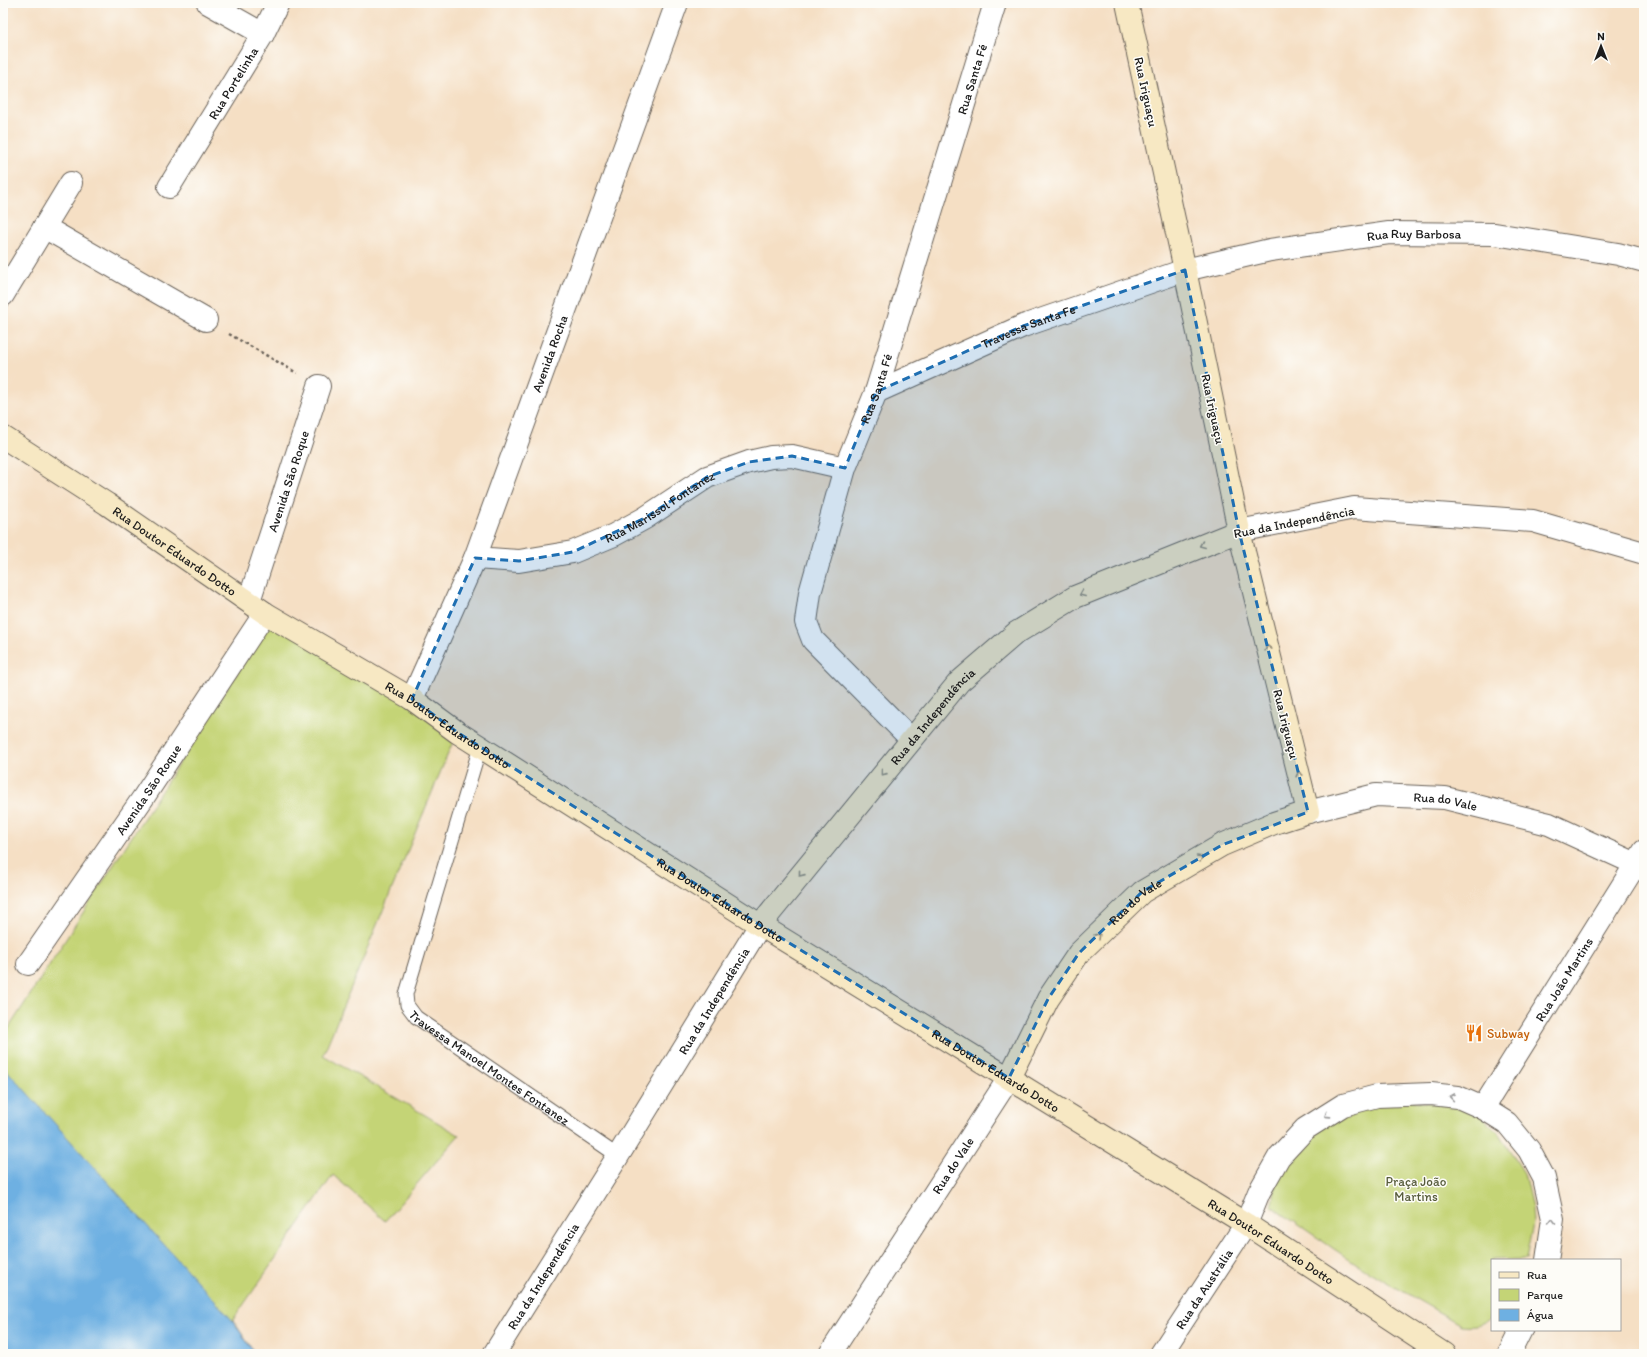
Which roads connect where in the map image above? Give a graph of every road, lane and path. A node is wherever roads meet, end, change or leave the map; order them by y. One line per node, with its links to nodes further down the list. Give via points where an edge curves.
1 (208, 3): 6 (street, Rua Portelinha)
2 (278, 3): 6 (street)
3 (677, 3): 20 (street, Avenida Rocha)
4 (995, 3): 15 (street, Rua Santa Fé)
5 (1127, 3): 11 (main road, Rua Iriguaçu)
6 (263, 34): 8 (street, Rua Portelinha)
7 (71, 184): 9 (street)
8 (169, 187)
9 (44, 227): 12 (street); 13 (street)
10 (1644, 261): 11 (street, Rua Ruy Barbosa, via 1618,254 1495,234 1389,233 1270,250)
11 (1185, 270): 15 (street, Travessa Santa Fe, via 1022,326); 18 (main road, Rua Iriguaçu)
12 (3, 295)
13 (206, 320): 14 (path)
14 (320, 386): 21 (street, Avenida São Roque, via 257,577)
15 (876, 392): 17 (street, Rua Santa Fé)
16 (3, 437): 21 (main road, Rua Doutor Eduardo Dotto, via 107,504)
17 (845, 468): 20 (street, Rua Marissol Fontanez, via 792,456 749,462 707,477 632,525 573,552 518,561); 23 (street, Rua Santa Fé, via 810,594 806,622 813,640)
18 (1239, 531): 19 (street, Rua da Independência, via 1354,508 1533,521); 23 (main road, Rua da Independência, one-way to 23, via 1076,597 1016,632 959,682); 25 (main road, Rua Iriguaçu, one-way to 18)
19 (1644, 553)
20 (475, 558): 22 (street, Avenida Rocha)
21 (257, 607): 22 (main road, Rua Doutor Eduardo Dotto); 28 (street, Avenida São Roque, via 143,798)
22 (412, 699): 24 (main road, Rua Doutor Eduardo Dotto)
23 (911, 738): 27 (main road, Rua da Independência, one-way to 27)
24 (480, 747): 27 (main road, Rua Doutor Eduardo Dotto); 31 (lane, Travessa Manoel Montes Fontanez, via 406,994 407,1005 416,1018)
25 (1308, 812): 26 (street, Rua do Vale, via 1376,795 1445,798 1549,824); 29 (main road, Rua do Vale, one-way to 25, via 1048,999 1079,953 1142,892 1222,845)
26 (1641, 862): 30 (street, Rua João Martins)
27 (760, 925): 29 (main road, Rua Doutor Eduardo Dotto); 31 (street, Rua da Independência)
28 (28, 964)
29 (1009, 1078): 32 (main road, Rua Doutor Eduardo Dotto); 36 (street, Rua do Vale)
30 (1483, 1108): 32 (street, one-way to 32, via 1458,1097 1431,1094 1377,1096 1343,1105 1305,1129 1279,1157 1259,1192); 33 (street, one-way to 30, via 1553,1219 1544,1178 1529,1150 1507,1124)
31 (618, 1156): 35 (street, Rua da Independência)
32 (1246, 1224): 37 (street, Rua da Austrália); 38 (main road, Rua Doutor Eduardo Dotto)
33 (1547, 1259)
34 (1520, 1331): 39 (street)
35 (494, 1354)
36 (830, 1354)
37 (1161, 1354)
38 (1444, 1354)
39 (1509, 1354)

